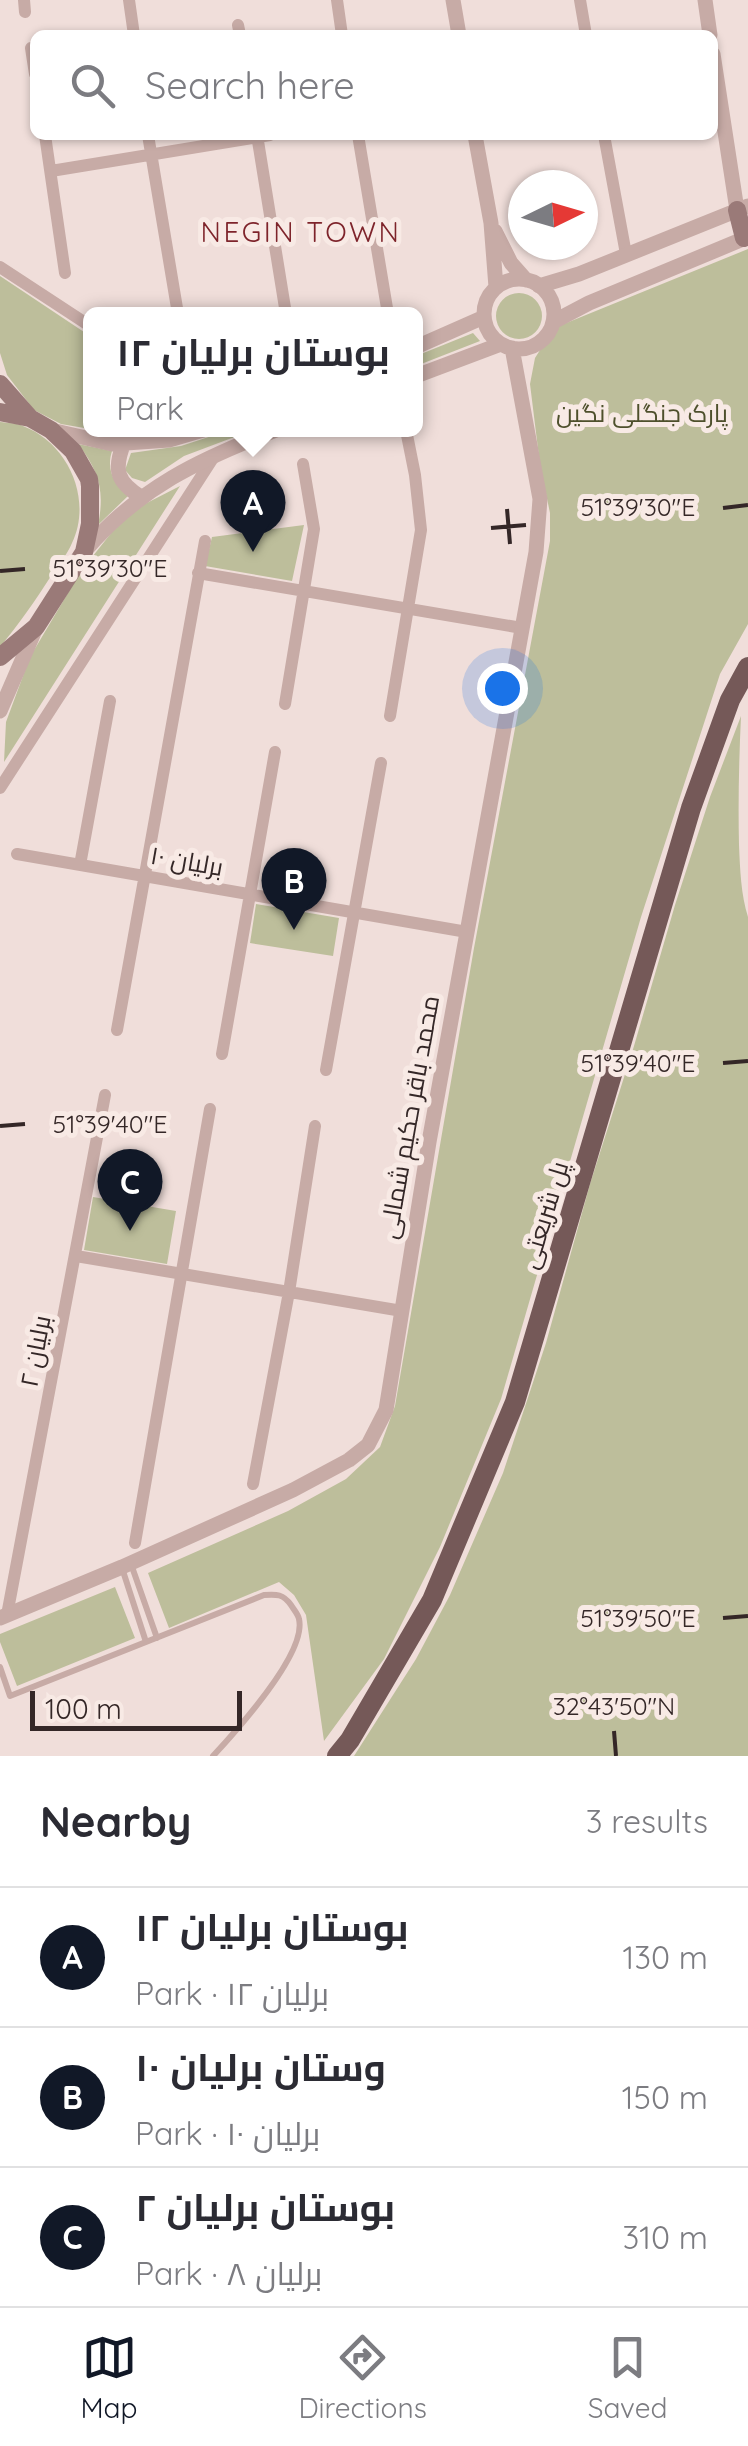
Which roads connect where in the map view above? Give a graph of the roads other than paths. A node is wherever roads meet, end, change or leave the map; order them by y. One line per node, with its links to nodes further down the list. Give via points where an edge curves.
1 (129, 0): 6 (street)
2 (336, 0): 7 (street)
3 (453, 0): 8 (street)
4 (580, 0): 9 (street)
5 (705, 0): 10 (street)
6 (133, 30)
7 (341, 30)
8 (458, 30)
9 (585, 30)
10 (709, 30)
11 (718, 81): 21 (street)
12 (46, 140): 20 (street)
13 (149, 140): 19 (street)
14 (238, 140): 19 (street)
15 (262, 140): 30 (street)
16 (359, 140): 31 (street)
17 (476, 140): 22 (street)
18 (605, 140): 24 (street)
19 (151, 155): 20 (street); 29 (street)
20 (51, 171): 26 (street)
21 (742, 208): 23 (main road); 24 (street)
22 (491, 223): 27 (street, via 511,263); 28 (street)
23 (746, 238): 34 (street)
24 (626, 254): 27 (street)
25 (0, 267): 33 (street)
26 (66, 274)
27 (532, 283): 28 (street); 34 (street, via 551,302)
28 (496, 287): 32 (street)
29 (177, 307)
30 (285, 307)
31 (387, 307)
32 (484, 318): 35 (street); 36 (street, via 492,338)
33 (83, 321)
34 (552, 322): 37 (street)
35 (423, 343)
36 (507, 346): 37 (street); 38 (street); 40 (street, محمد باقر حکیم شمالی)
37 (532, 346): 40 (street)
38 (423, 374)
39 (0, 384): 42 (main road)
40 (520, 393): 57 (street, محمد باقر حکیم شمالی, via 540,499)
41 (0, 412): 42 (main road)
42 (30, 418): 43 (main road)
43 (51, 430): 47 (street); 52 (main road, via 89,479)
44 (180, 437): 47 (street)
45 (259, 437): 48 (street)
46 (407, 437): 55 (street, via 421,530)
47 (124, 443): 50 (street, via 119,474)
48 (215, 455): 50 (street); 66 (street)
49 (303, 464): 54 (street, via 314,529)
50 (141, 497): 52 (street)
51 (205, 541): 53 (street)
52 (84, 552): 56 (main road)
53 (198, 573): 54 (street); 69 (street)
54 (305, 592): 55 (street); 61 (street)
55 (408, 608): 57 (street); 63 (street)
56 (36, 626): 58 (main road); 62 (street)
57 (522, 628): 72 (street, محمد باقر حکیم شمالی)
58 (0, 657)
59 (748, 667): 91 (main road, پل شریعتی, via 691,808 515,1402 432,1600)
60 (110, 700): 68 (street)
61 (285, 704)
62 (0, 711)
63 (390, 716)
64 (275, 752): 70 (street)
65 (381, 763): 71 (street)
66 (0, 788)
67 (18, 854): 68 (street, برلیان ۱۰)
68 (80, 865): 69 (street, برلیان ۱۰)
69 (144, 876): 70 (street, برلیان ۱۰); 73 (street)
70 (250, 894): 71 (street, برلیان ۱۰); 74 (street)
71 (354, 912): 72 (street, برلیان ۱۰); 75 (street)
72 (466, 932): 82 (street, محمد باقر حکیم شمالی)
73 (117, 1030)
74 (222, 1054)
75 (326, 1070)
76 (105, 1095): 79 (street, برلیان ۲)
77 (210, 1109): 80 (street)
78 (314, 1126): 81 (street)
79 (76, 1256): 80 (street); 86 (street, برلیان ۲)
80 (183, 1274): 81 (street); 84 (street)
81 (290, 1292): 82 (street); 83 (street)
82 (402, 1310): 85 (street, محمد باقر حکیم شمالی, via 386,1410 368,1445 292,1490)
83 (252, 1484)
84 (136, 1542)
85 (126, 1565): 86 (street, محمد باقر حکیم شمالی); 87 (lane); 88 (lane)
86 (4, 1617)
87 (157, 1638): 88 (lane); 90 (lane, via 279,1594 299,1620 295,1648)
88 (146, 1642): 89 (lane, via 10,1696)
89 (0, 1667)
90 (213, 1756)
91 (337, 1756)

